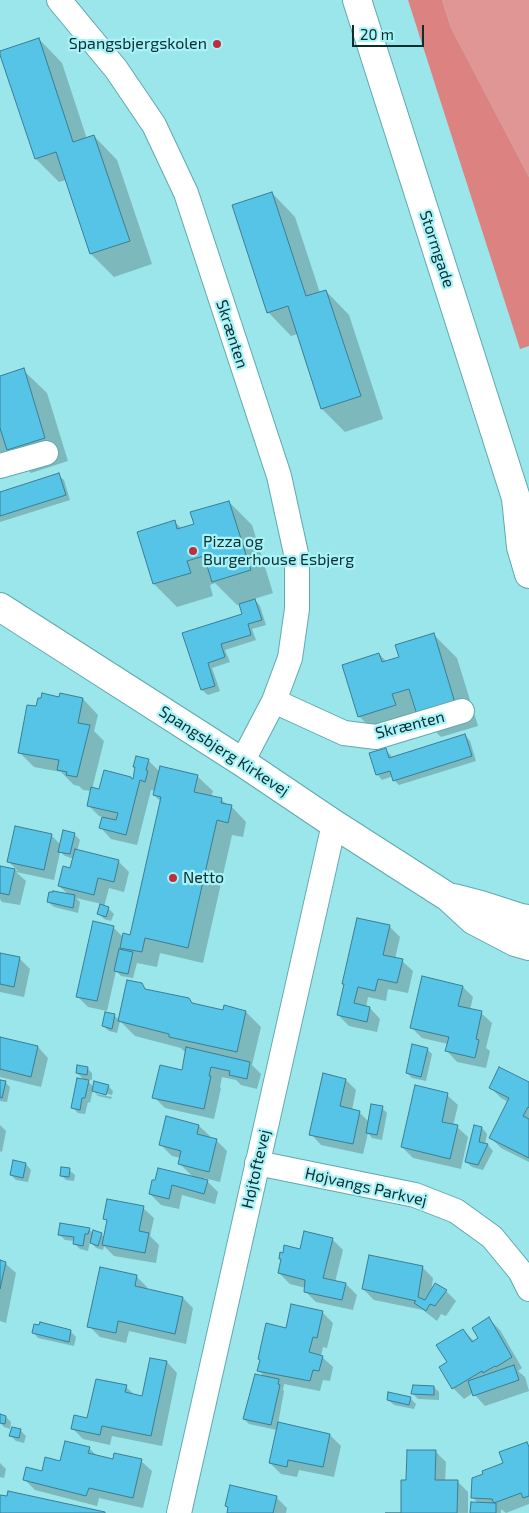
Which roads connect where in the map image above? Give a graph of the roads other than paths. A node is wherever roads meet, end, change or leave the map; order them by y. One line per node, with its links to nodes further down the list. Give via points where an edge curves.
1 (59, 0): 8 (street, Skrænten, via 116,69 154,125 182,185 279,476 297,558 297,609 290,658)
2 (357, 0): 5 (street, Stormgade)
3 (46, 453): 4 (street)
4 (0, 466)
5 (522, 509): 6 (street, Stormgade, via 521,547)
6 (529, 574)
7 (1, 610): 10 (street, Spangsbjerg Kirkevej)
8 (274, 701): 9 (street, Skrænten, via 344,733 376,737); 10 (street, Skrænten)
9 (462, 711)
10 (242, 762): 11 (street, Spangsbjerg Kirkevej)
11 (334, 824): 12 (street, Spangsbjerg Kirkevej); 15 (street, Højtoftevej)
12 (448, 897): 13 (street, Spangsbjerg Kirkevej); 14 (street, Spangsbjerg Kirkevej, via 473,920)
13 (529, 919)
14 (529, 946)
15 (257, 1163): 16 (street, Højvangs Parkvej, via 415,1195 456,1211 492,1237 520,1271); 17 (street, Højtoftevej)
16 (529, 1289)
17 (179, 1513)

